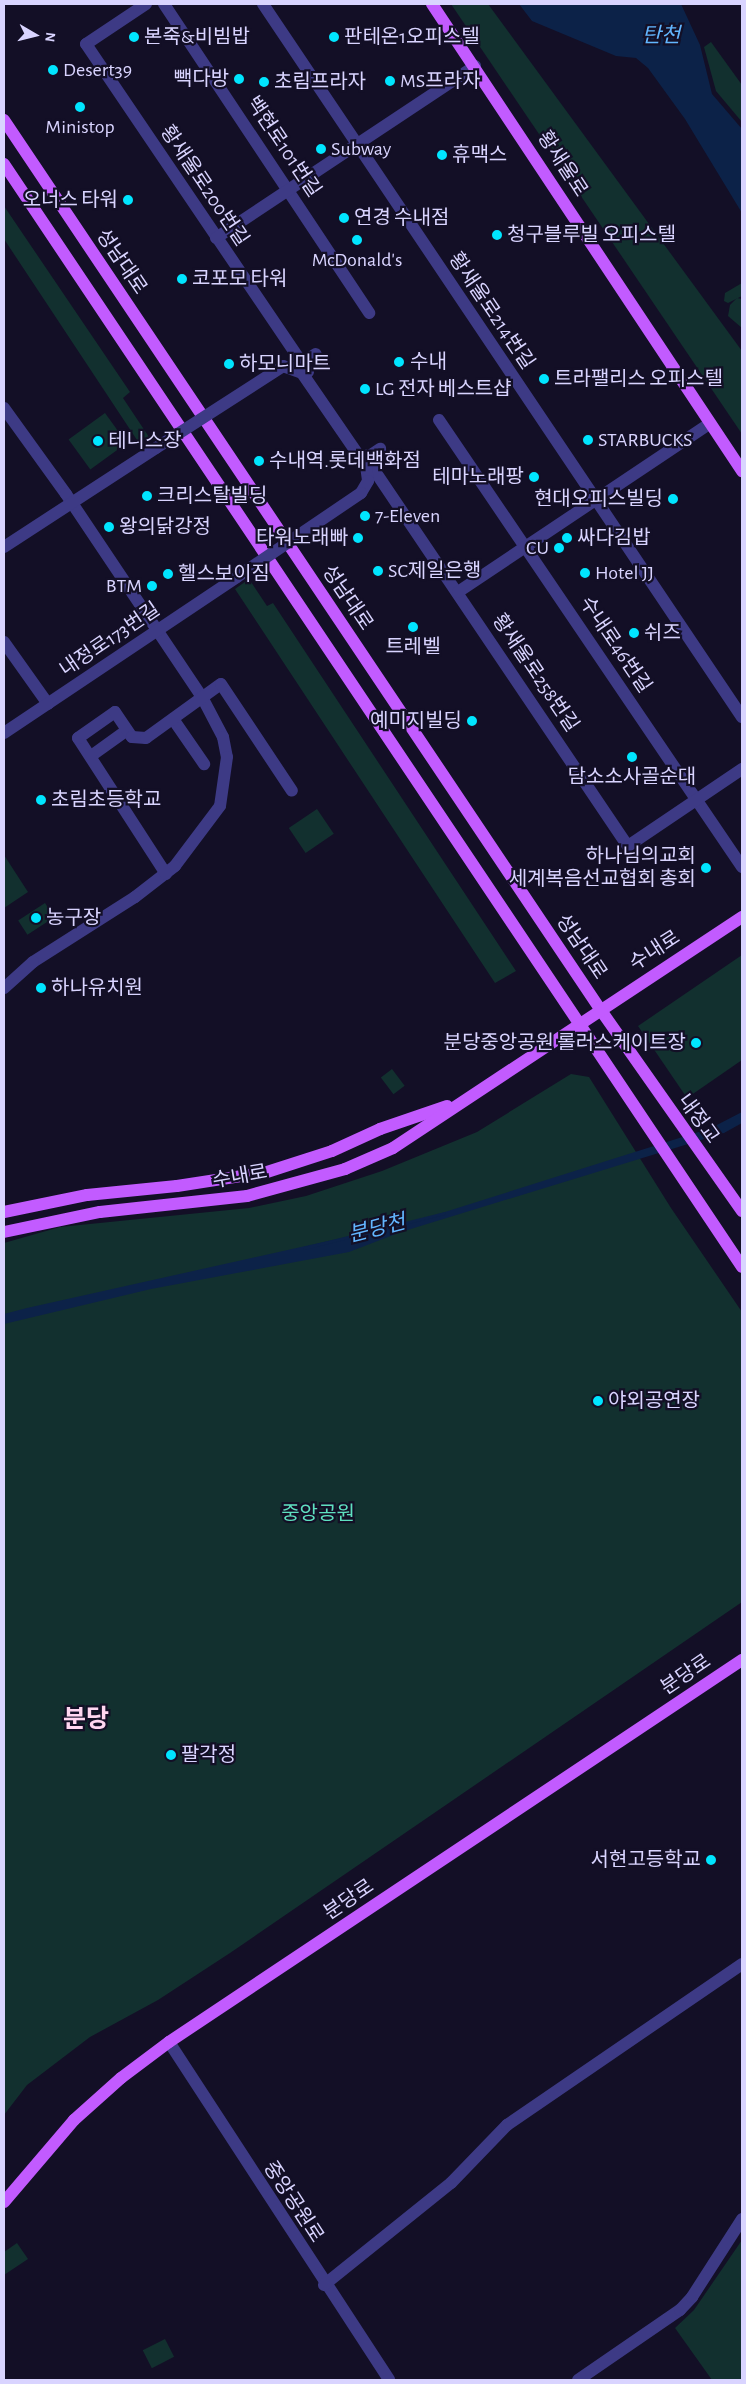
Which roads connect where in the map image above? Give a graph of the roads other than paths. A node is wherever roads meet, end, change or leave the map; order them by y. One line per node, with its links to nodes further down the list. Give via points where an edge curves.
1 (146, 4): 10 (street, 황새울로200번길, via 86,44)
2 (164, 4): 9 (street, 백현로101번길)
3 (262, 4): 7 (street)
4 (432, 4): 5 (main road, 황새울로)
5 (475, 66): 7 (street); 17 (main road, 황새울로)
6 (4, 120): 43 (main road, 성남대로)
7 (355, 143): 9 (street); 21 (street, 황새울로214번길)
8 (4, 164): 44 (main road)
9 (290, 189): 10 (street); 11 (street, 백현로101번길)
10 (216, 238): 15 (street, 황새울로200번길)
11 (369, 313)
12 (316, 354): 13 (street, bridge)
13 (295, 368): 19 (street, bridge); 22 (street, bridge, via 283,366)
14 (4, 408): 22 (street)
15 (332, 408): 25 (street, 황새울로258번길)
16 (439, 420): 23 (street, 수내로46번길)
17 (710, 423): 20 (main road, 황새울로); 21 (street)
18 (380, 449): 19 (street, bridge)
19 (362, 461): 26 (street, 내정로173번길, bridge, via 368,474 366,488 361,493)
20 (742, 471)
21 (595, 500): 23 (street); 30 (street)
22 (72, 502): 24 (street); 26 (street)
23 (525, 546): 25 (street); 38 (street, 수내로46번길)
24 (4, 547)
25 (458, 592): 38 (street, 황새울로258번길, via 628,846)
26 (157, 631): 28 (street); 29 (street, 내정로173번길)
27 (4, 642): 29 (street)
28 (202, 697): 31 (street); 37 (street, via 221,684); 40 (street, via 226,748 224,795 220,806)
29 (48, 704): 33 (street, 내정로173번길)
30 (742, 717)
31 (174, 718): 32 (street, via 146,738 132,737); 35 (street)
32 (127, 730): 34 (street); 34 (street, via 112,707 78,738)
33 (4, 733)
34 (91, 756): 40 (street)
35 (204, 764)
36 (742, 769): 38 (street, 황새울로258번길)
37 (292, 791)
38 (697, 799): 39 (street, 수내로46번길)
39 (742, 867)
40 (166, 874): 42 (street, via 33,962)
41 (742, 917): 43 (main road, 수내로)
42 (4, 988)
43 (600, 1009): 44 (main road, 수내로); 45 (main road, 성남대로)
44 (579, 1025): 46 (main road, 수내로); 50 (main road)
45 (660, 1097): 47 (main road, 내정교)
46 (464, 1100): 48 (main road, 수내로, via 380,1129 332,1151 267,1172 58,1199); 49 (main road, 수내로, via 393,1148 315,1180 247,1196 100,1212)
47 (742, 1211)
48 (4, 1212)
49 (4, 1232)
50 (742, 1267)
51 (742, 1660): 53 (main road, 분당로)
52 (742, 1964): 56 (street, via 507,2125 451,2183)
53 (169, 2042): 54 (main road, 분당로, via 121,2078 74,2120); 56 (street, 중앙공원로)
54 (4, 2202)
55 (742, 2219): 58 (street, via 692,2297 680,2310)
56 (324, 2285): 57 (street, 중앙공원로)
57 (389, 2380)
58 (578, 2380)

